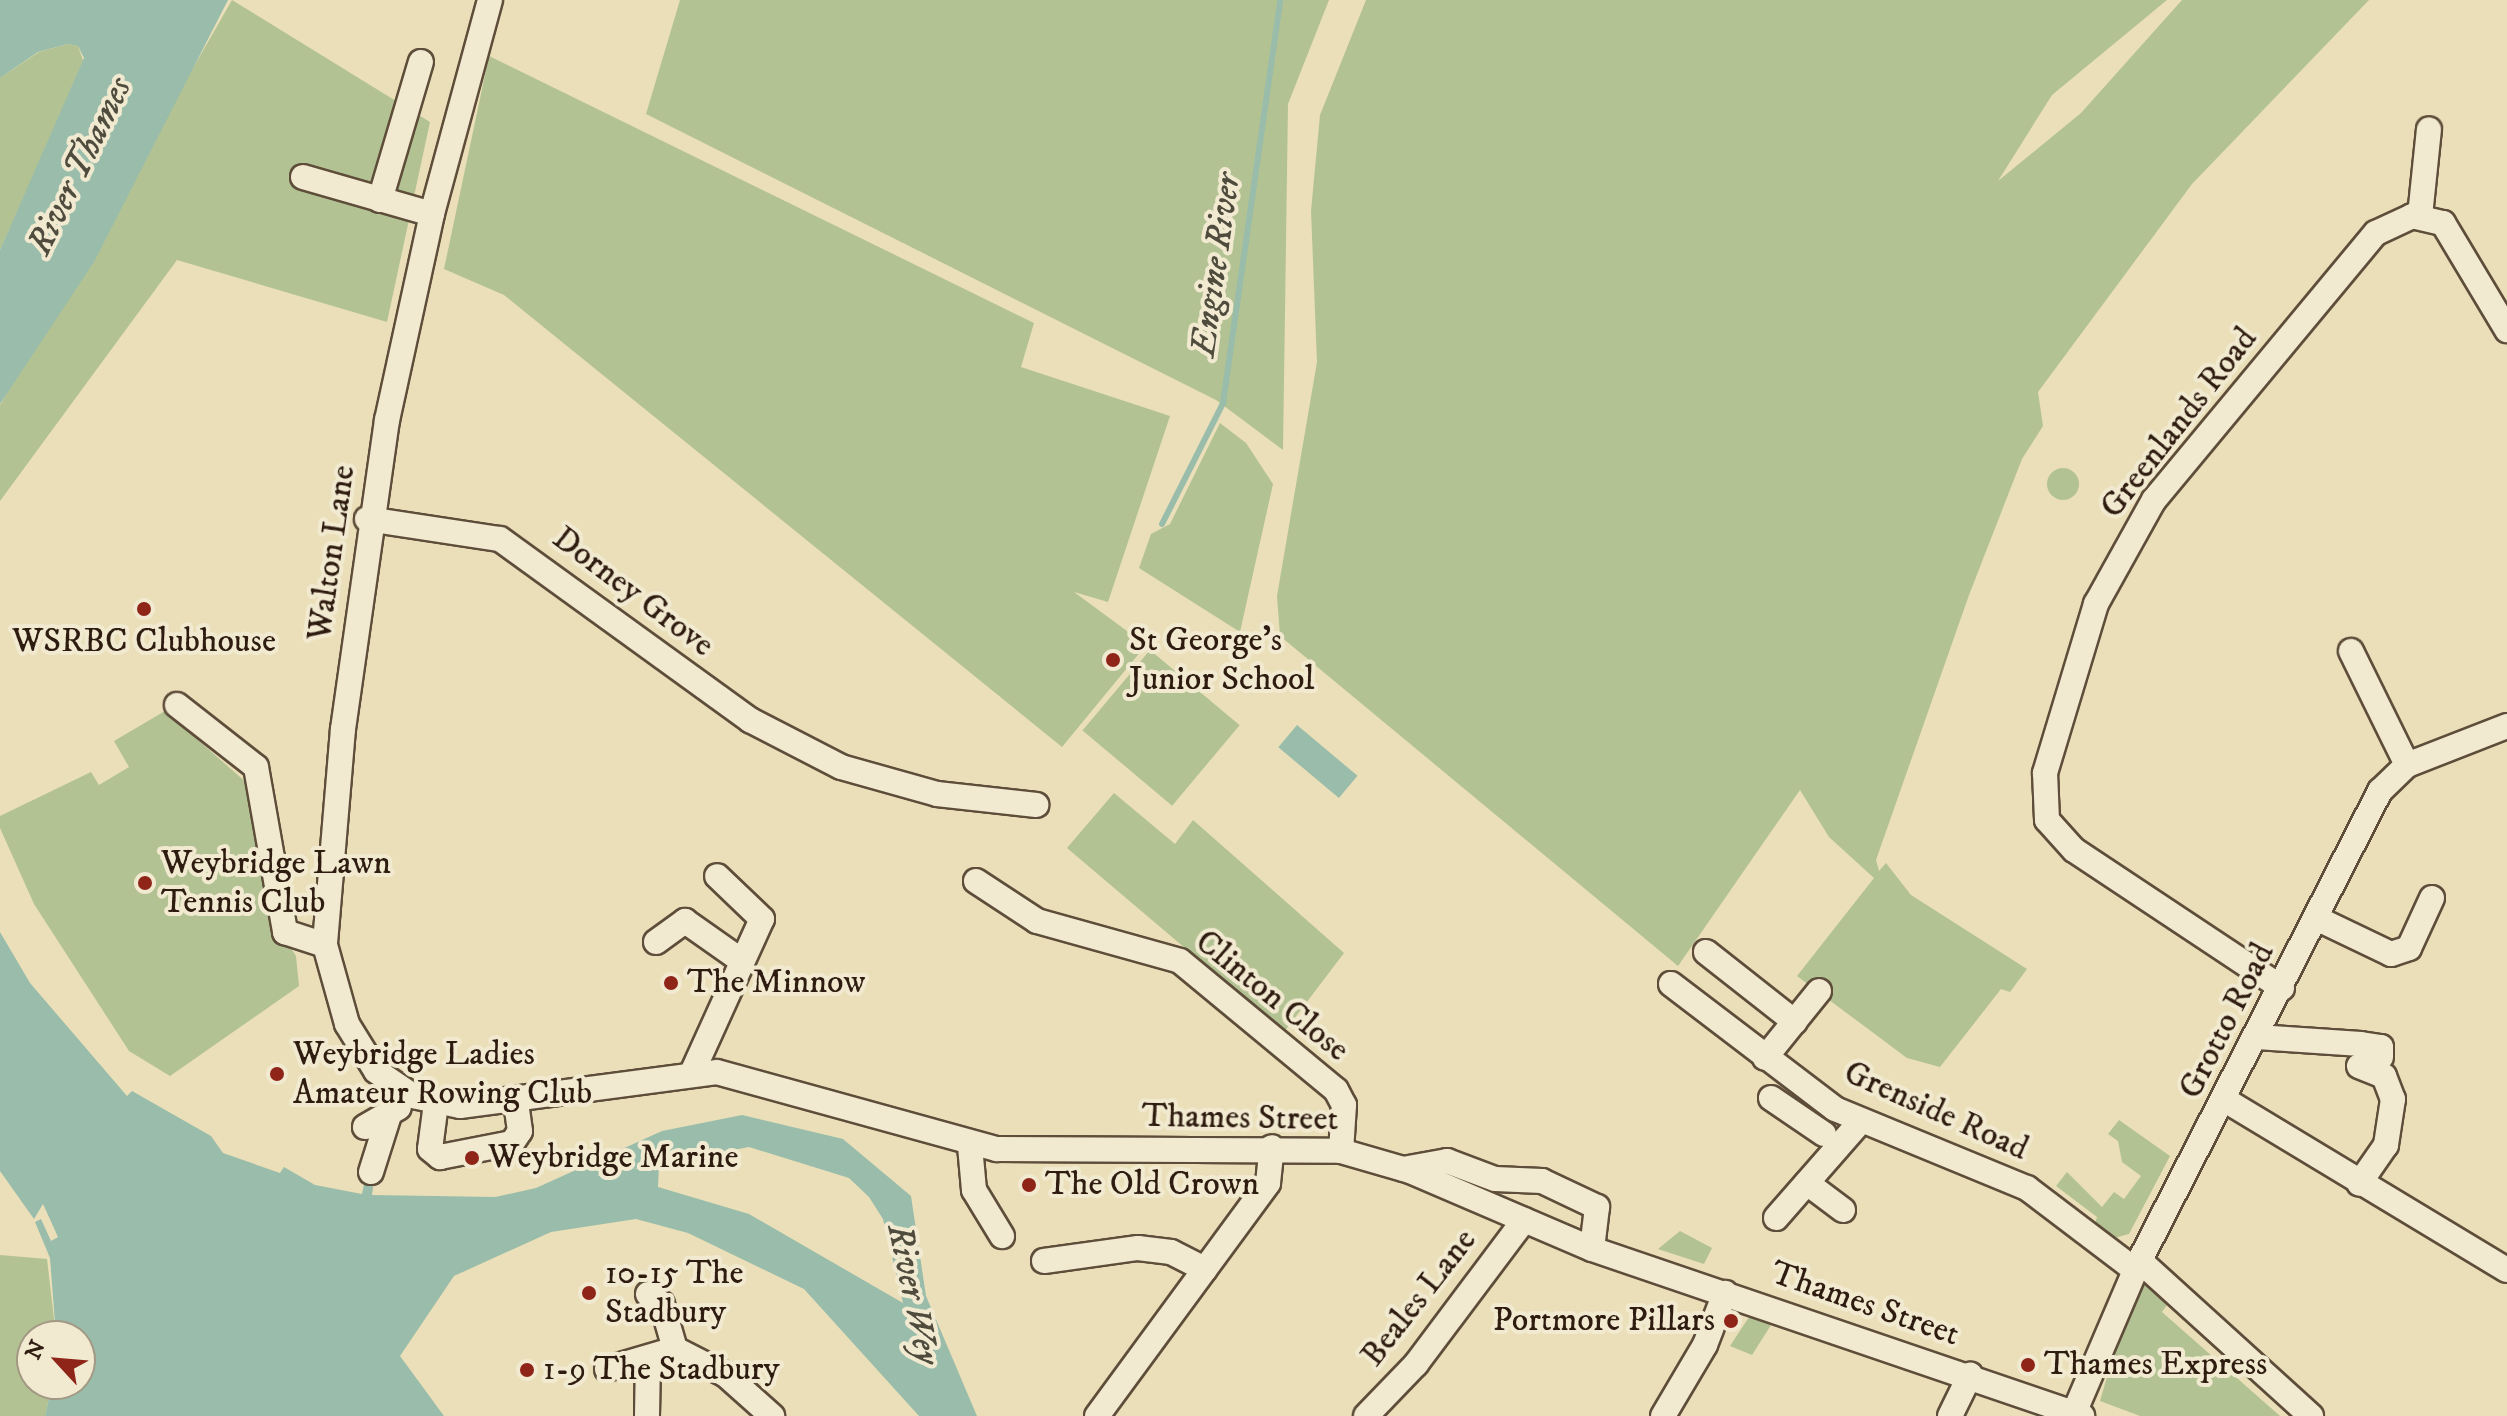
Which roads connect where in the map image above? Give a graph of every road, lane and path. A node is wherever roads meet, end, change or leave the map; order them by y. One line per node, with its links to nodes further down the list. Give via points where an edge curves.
1 (490, 0): 6 (street, Walton Lane)
2 (421, 62): 5 (street)
3 (2429, 129): 7 (street)
4 (303, 177): 5 (street)
5 (380, 200): 6 (street)
6 (432, 214): 9 (street, Walton Lane)
7 (2420, 216): 8 (street, via 2456,235); 24 (street, Greenlands Road, via 2376,233 2154,500 2096,604 2045,773 2041,800 2059,836)
8 (2507, 330)
9 (367, 519): 14 (street, Dorney Grove, via 500,539 750,720 841,767 937,794); 20 (street, Walton Lane)
10 (2351, 651): 13 (street)
11 (177, 705): 20 (street, via 256,767 285,932)
12 (2507, 726): 13 (street, Grotto Road)
13 (2407, 765): 18 (street, Grotto Road, via 2380,791)
14 (1036, 805)
15 (717, 876): 22 (street, via 762,919)
16 (976, 881): 40 (street, Clinton Close, via 1037,921 1180,961 1336,1090 1344,1105)
17 (2432, 898): 18 (street, via 2409,948 2391,954)
18 (2318, 919): 24 (street, Grotto Road)
19 (656, 942): 22 (street, via 685,921)
20 (325, 945): 31 (street, Walton Lane, via 358,1046 376,1071)
21 (1706, 952): 26 (street)
22 (739, 959): 29 (street)
23 (1671, 984): 28 (street, Grenside Road)
24 (2282, 988): 27 (street, Grotto Road)
25 (1819, 991): 26 (street)
26 (1795, 1022): 28 (street)
27 (2257, 1037): 32 (street, Grotto Road); 44 (street, via 2381,1047 2370,1062 2384,1076 2393,1099 2386,1145)
28 (1765, 1058): 34 (street, Grenside Road)
29 (692, 1073): 33 (street, Thames Street); 38 (street, Thames Street, via 717,1072 818,1096)
30 (1771, 1098): 34 (street, via 1817,1144)
31 (424, 1100): 33 (street, Thames Street); 33 (street, via 430,1149 440,1157 512,1143 520,1131); 35 (street)
32 (2225, 1100): 44 (street); 51 (street, Grotto Road)
33 (516, 1103)
34 (1835, 1109): 36 (street, Grenside Road)
35 (389, 1115): 37 (street); 42 (street)
36 (1861, 1121): 43 (street); 51 (street, Grenside Road, via 2027,1188)
37 (365, 1127)
38 (970, 1146): 39 (street, Thames Street); 48 (street, via 974,1190)
39 (1272, 1147): 40 (street, Thames Street); 52 (street, via 1268,1183)
40 (1341, 1151): 41 (street, Thames Street)
41 (1403, 1169): 47 (street, Thames Street); 49 (street, via 1447,1161 1495,1179 1542,1181 1597,1207)
42 (371, 1172)
43 (1807, 1183): 45 (street); 46 (street)
44 (2359, 1184): 53 (street)
45 (1843, 1210)
46 (1776, 1218)
47 (1524, 1220): 49 (street, Thames Street); 64 (street, Beales Lane, via 1416,1364)
48 (1002, 1236)
49 (1592, 1249): 54 (street, Thames Street)
50 (1044, 1261): 52 (street, via 1138,1248 1171,1252)
51 (2138, 1266): 60 (street, Grotto Road); 67 (street)
52 (1205, 1269): 63 (street)
53 (2507, 1270)
54 (1725, 1293): 59 (street, Thames Street); 65 (street, via 1700,1356)
55 (648, 1294): 56 (street, via 662,1304)
56 (675, 1349): 57 (street); 62 (street, via 726,1375)
57 (648, 1360): 58 (street); 61 (street)
58 (607, 1369)
59 (1970, 1375): 60 (street, Thames Street); 66 (street)
60 (2078, 1415)
61 (647, 1416)
62 (772, 1416)
63 (1097, 1416)
64 (1366, 1416)
65 (1663, 1416)
66 (1950, 1416)
67 (2311, 1416)

